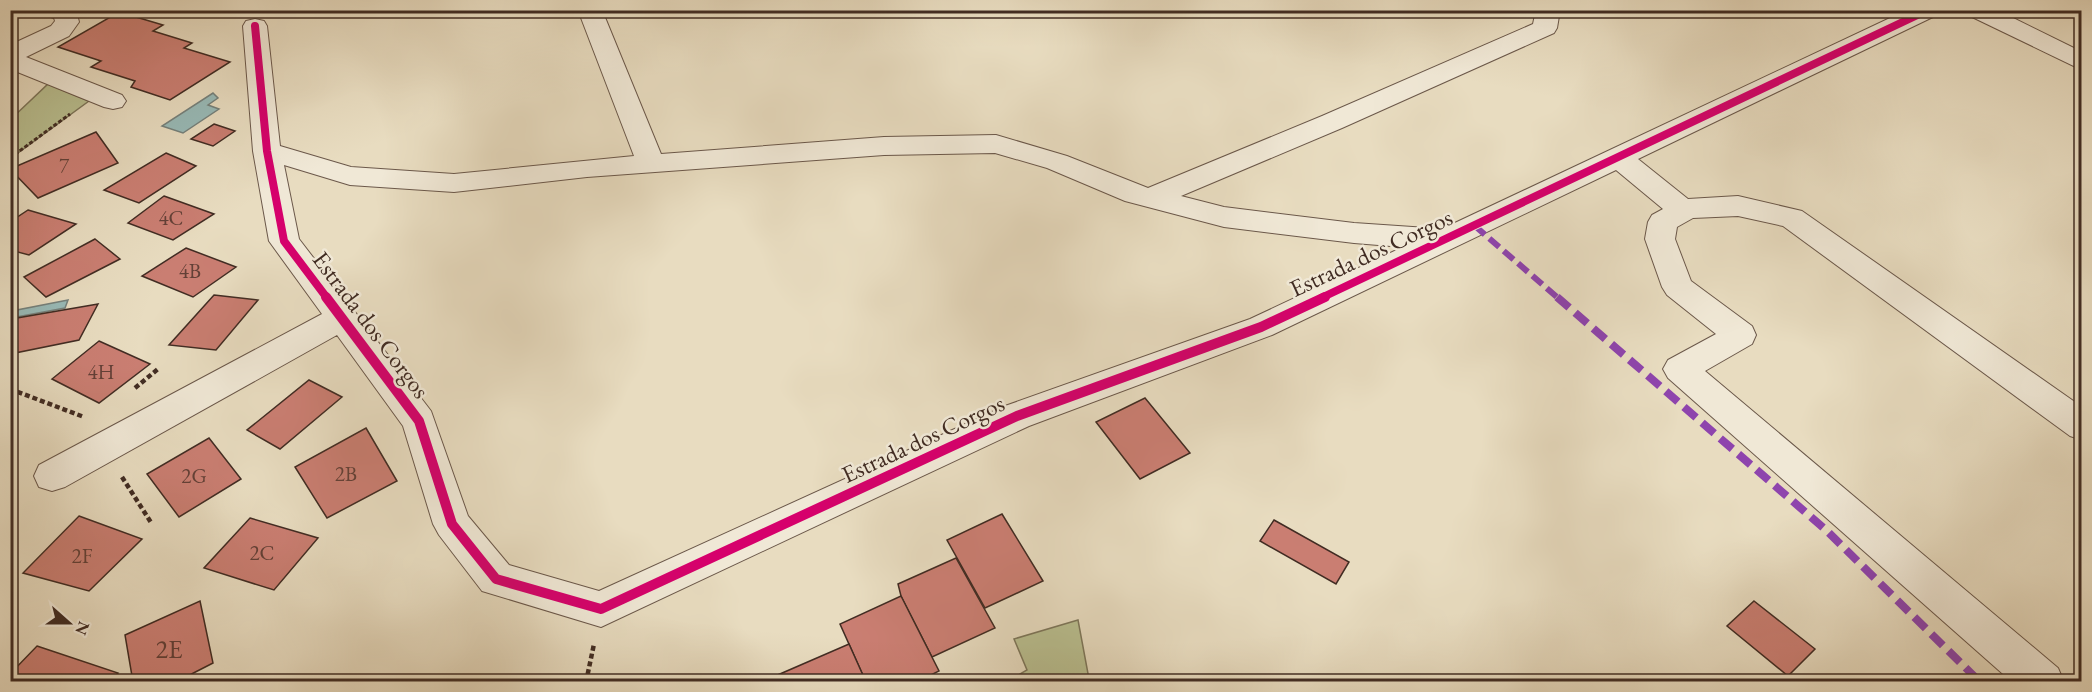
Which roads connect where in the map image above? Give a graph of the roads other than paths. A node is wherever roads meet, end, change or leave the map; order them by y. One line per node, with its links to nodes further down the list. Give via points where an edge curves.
1 (54, 10): 7 (street, via 66,14 67,22 60,32)
2 (590, 10): 13 (street)
3 (1548, 10): 14 (street, via 1545,28)
4 (1928, 10): 12 (street, Estrada dos Corgos)
5 (1977, 10): 9 (street)
6 (255, 26): 11 (street, Estrada dos Corgos)
7 (10, 55)
8 (10, 60): 10 (street)
9 (2082, 62)
10 (106, 98)
11 (267, 151): 13 (street, via 350,176 454,183); 17 (street, Estrada dos Corgos, via 284,241)
12 (1618, 157): 15 (street, via 1682,208); 16 (street, Estrada dos Corgos)
13 (651, 163): 14 (street, via 884,146 996,144 1057,162)
14 (1150, 198): 16 (street, via 1224,217)
15 (1689, 208): 18 (street, via 1738,206 1792,218); 20 (street, via 1663,222 1660,239 1667,261 1678,287 1740,335 1680,369)
16 (1445, 239): 17 (street, Estrada dos Corgos, via 1261,327 1017,416 601,609 496,579 452,524 419,421)
17 (342, 318): 19 (street)
18 (2082, 426)
19 (52, 476)
20 (2043, 681)

